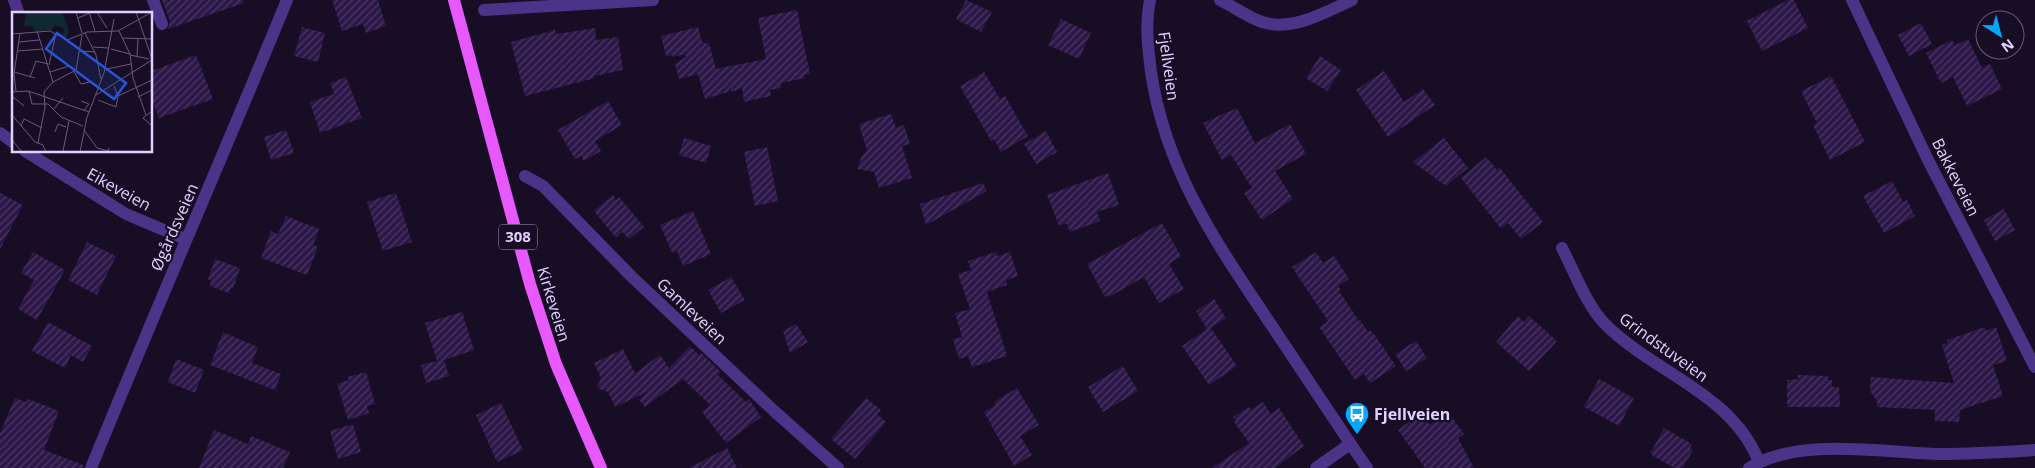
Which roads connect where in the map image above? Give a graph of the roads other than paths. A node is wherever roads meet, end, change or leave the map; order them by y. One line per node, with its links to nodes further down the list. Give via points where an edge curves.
1 (14, 0): 11 (street)
2 (153, 0): 12 (street)
3 (287, 0): 17 (street, Øgårdsveien)
4 (454, 0): 24 (main road, Kirkeveien / 308, via 530,284 556,364)
5 (653, 0): 10 (street)
6 (1150, 0): 20 (street, Fjellveien, via 1147,29 1154,95 1168,145 1188,191 1235,270)
7 (1220, 0): 8 (street, via 1271,24 1298,22)
8 (1352, 0)
9 (1852, 0): 19 (street, Bakkeveien, via 1928,160)
10 (484, 10)
11 (18, 12)
12 (162, 24)
13 (0, 133): 14 (street)
14 (12, 142)
15 (39, 156): 17 (street, Eikeveien, via 126,214)
16 (525, 176): 25 (street, Gamleveien, via 543,186 630,276)
17 (185, 240): 23 (street, Øgårdsveien)
18 (1562, 248): 22 (street, Grindstuveien, via 1604,323 1725,411 1746,436)
19 (2035, 367)
20 (1350, 444): 26 (street); 27 (street, Fjellveien)
21 (2035, 450): 22 (street, Grindstuveien, via 1940,454 1822,449 1788,452)
22 (1754, 465)
23 (91, 468)
24 (601, 468)
25 (838, 468)
26 (1316, 468)
27 (1367, 468)

